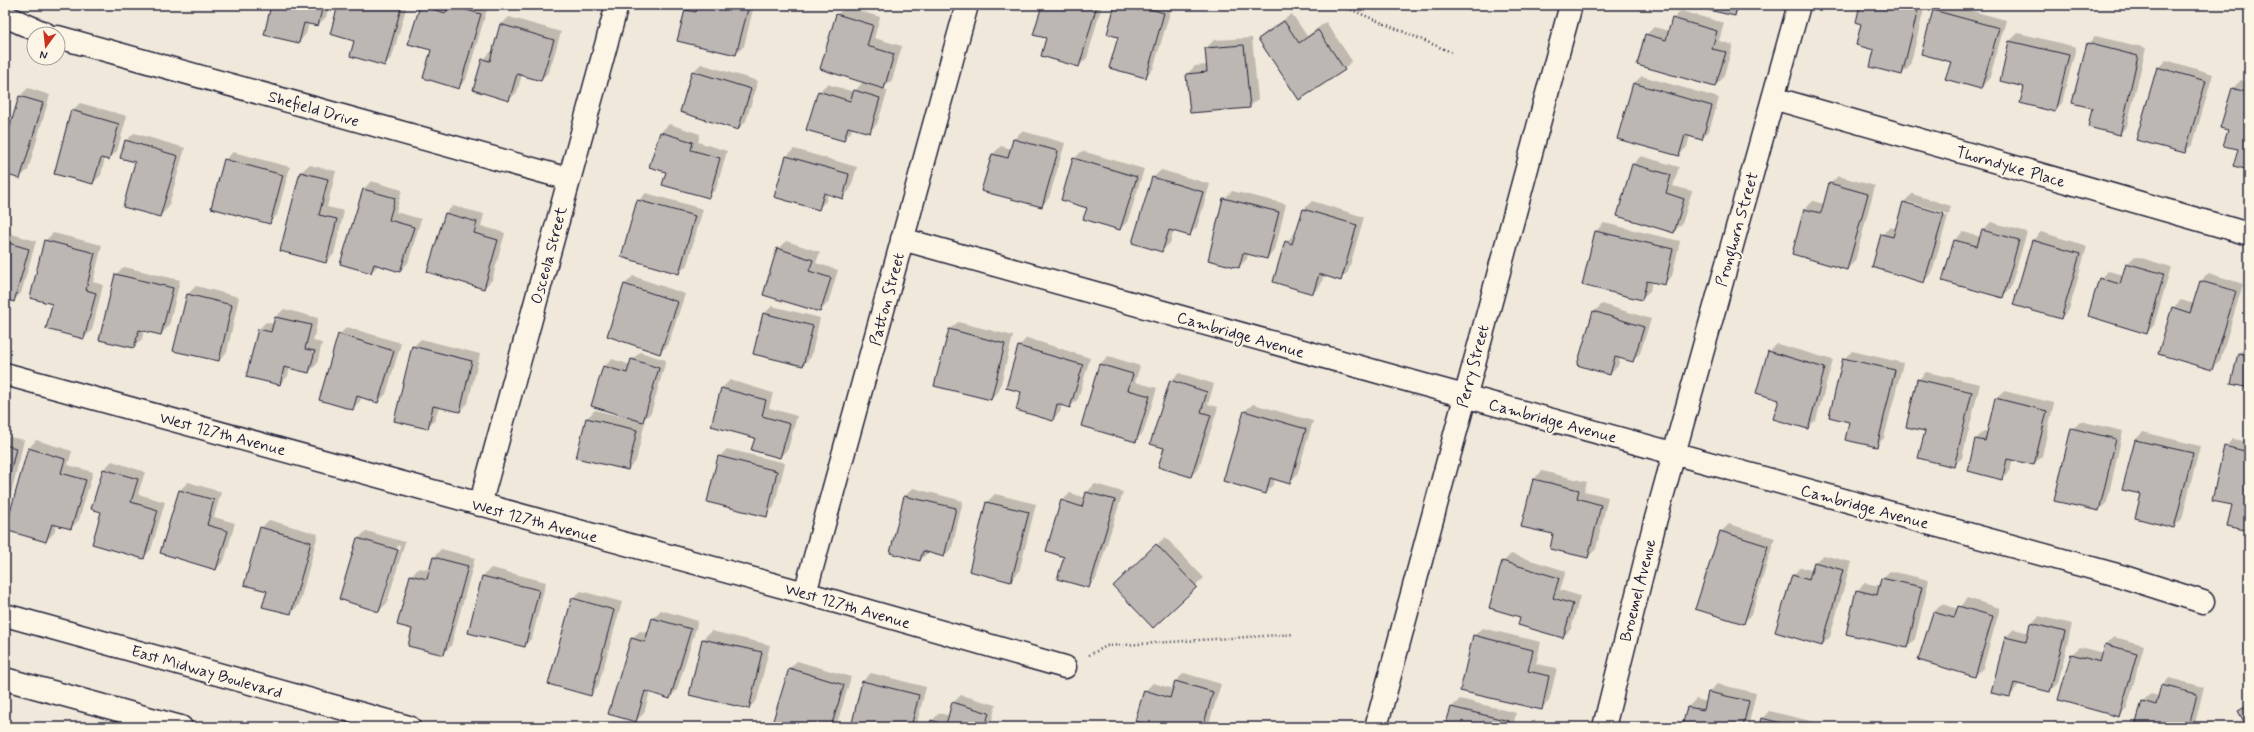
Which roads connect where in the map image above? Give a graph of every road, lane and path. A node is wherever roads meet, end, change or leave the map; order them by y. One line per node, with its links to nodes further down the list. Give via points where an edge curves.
1 (617, 5): 11 (street, Osceola Street)
2 (967, 5): 13 (street, Patton Street)
3 (1340, 5): 9 (path)
4 (1571, 5): 15 (street, Perry Street)
5 (1799, 5): 10 (street, Pronghorn Street)
6 (5, 16): 7 (street)
7 (28, 26)
8 (66, 39): 11 (street, Shefield Drive)
9 (1451, 52)
10 (1773, 98): 12 (street, Thorndyke Place); 16 (street, Pronghorn Street)
11 (569, 179): 17 (street, Osceola Street)
12 (2249, 234)
13 (902, 239): 15 (street, Cambridge Avenue); 18 (street, Patton Street)
14 (5, 374): 17 (street, West 127th Avenue)
15 (1464, 396): 16 (street, Cambridge Avenue); 26 (street, Perry Street)
16 (1674, 454): 19 (street, Cambridge Avenue, via 2121,576); 27 (street, Broemel Avenue)
17 (480, 505): 18 (street, West 127th Avenue)
18 (805, 593): 22 (street, West 127th Avenue)
19 (2204, 602)
20 (5, 615): 25 (street, East Midway Boulevard)
21 (1294, 634): 22 (path, via 1107,646)
22 (1065, 667)
23 (5, 679): 24 (street)
24 (181, 727)
25 (408, 727)
26 (1376, 727)
27 (1604, 727)

